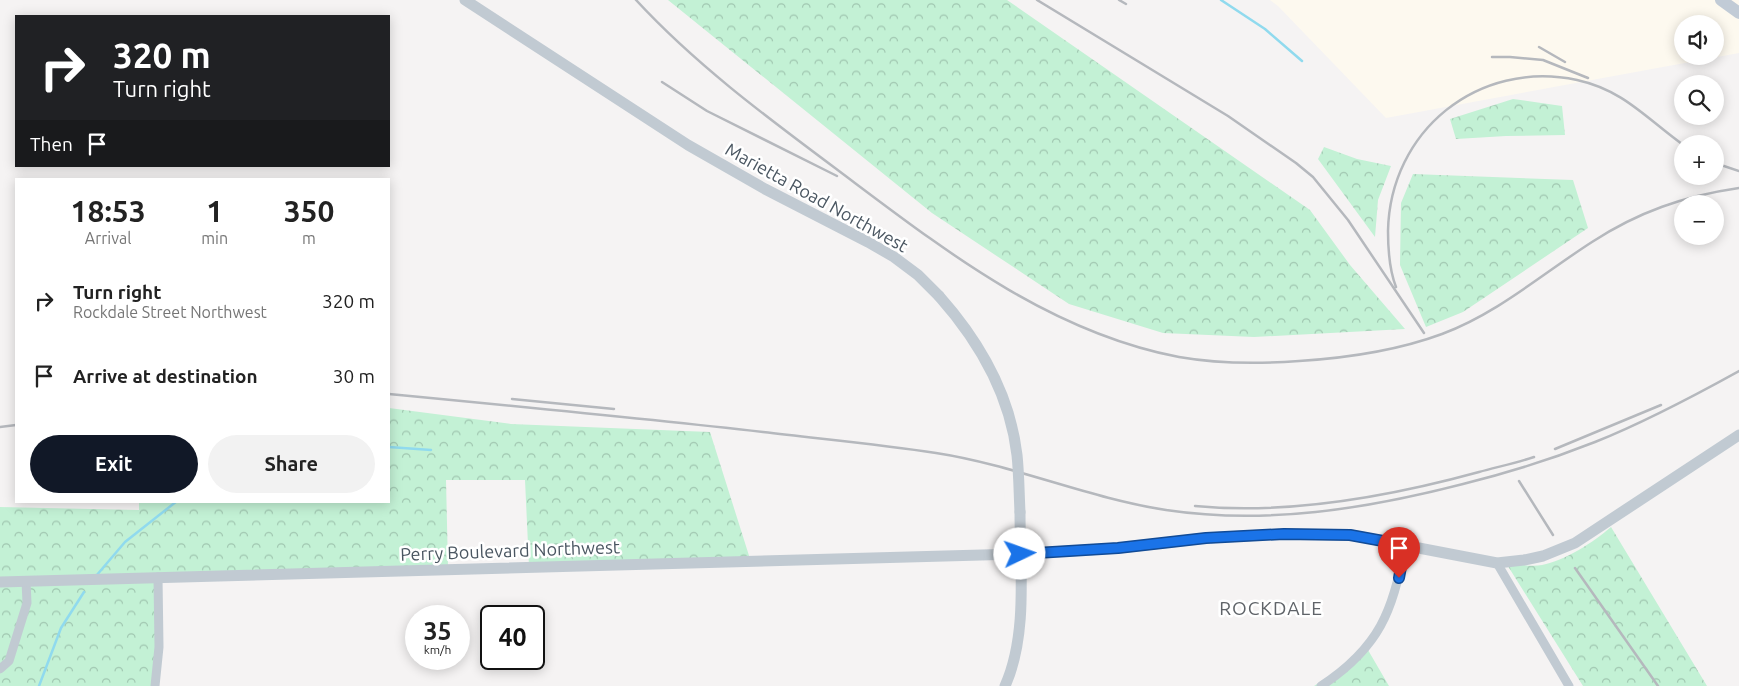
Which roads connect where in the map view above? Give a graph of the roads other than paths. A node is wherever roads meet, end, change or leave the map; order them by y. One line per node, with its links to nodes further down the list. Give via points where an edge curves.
1 (465, 0): 6 (street, Marietta Road Northwest, bridge, via 688,145 894,257 940,296 976,343 995,378 1010,420 1017,455)
2 (1721, 0): 3 (main road)
3 (1739, 13)
4 (1739, 435): 7 (street, Perry Boulevard Northwest, via 1576,543 1543,556)
5 (1405, 545): 6 (street, Perry Boulevard Northwest, via 1350,535 1284,534); 7 (street, Perry Boulevard Northwest); 14 (street, via 1399,578 1386,618 1359,656)
6 (1020, 554): 8 (street, Perry Boulevard Northwest); 13 (street, Marietta Road Northwest, via 1020,627 1017,652)
7 (1497, 563): 15 (street)
8 (158, 578): 9 (street, Perry Boulevard Northwest); 12 (street, via 159,647)
9 (26, 581): 10 (street, Perry Boulevard Northwest); 11 (street, via 27,603 9,661)
10 (0, 582)
11 (0, 669)
12 (155, 686)
13 (1005, 686)
14 (1321, 686)
15 (1569, 686)

